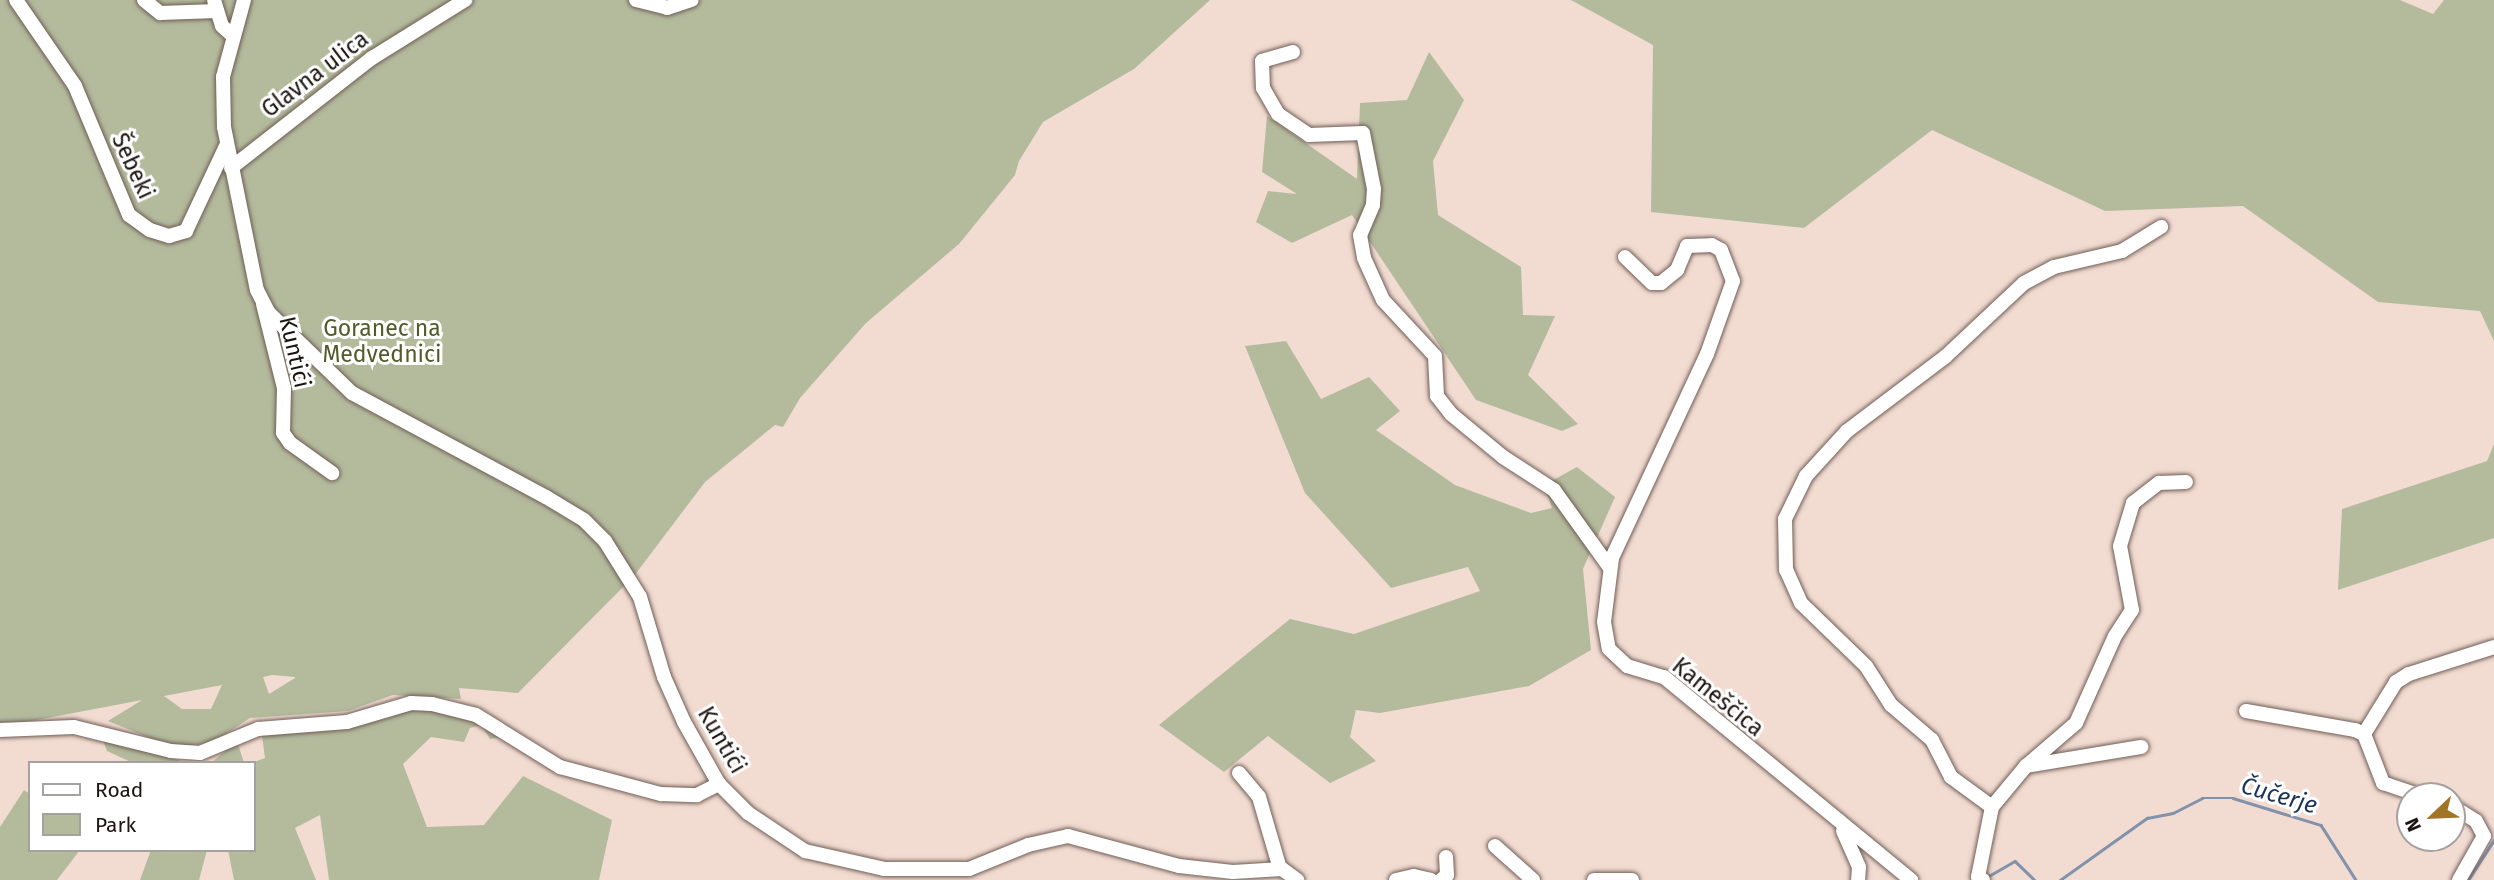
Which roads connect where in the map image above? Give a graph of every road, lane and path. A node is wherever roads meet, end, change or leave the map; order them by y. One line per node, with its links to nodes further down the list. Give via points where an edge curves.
1 (16, 0): 10 (street, Šebeki, via 75,86 129,215 150,230 169,236 186,231)
2 (144, 0): 7 (street, via 160,13)
3 (244, 0): 8 (street, Glavna ulica)
4 (465, 0): 11 (street, Glavna ulica, via 361,65)
5 (636, 0): 6 (street, via 667,8)
6 (692, 0)
7 (216, 5): 8 (street, via 222,26)
8 (233, 36): 10 (street, Glavna ulica, via 223,77)
9 (1293, 52): 17 (street, via 1262,61 1263,88 1278,114 1309,135 1363,133 1374,189 1373,205 1360,235 1364,258 1383,300 1435,356 1437,396 1451,414 1503,457 1554,490)
10 (226, 146): 11 (street, Kuntići)
11 (231, 168): 14 (street, Kuntići)
12 (2161, 227): 27 (street, via 2122,251 2046,271 2010,294 1944,357 1830,447 1793,494 1785,519 1786,570 1801,603 1866,666 1891,705 1932,740 1951,777)
13 (1625, 257): 17 (street, Kameščica, via 1652,283 1661,283 1677,270 1687,246 1712,245 1721,250 1733,281 1707,354 1666,434)
14 (263, 303): 15 (street, Kuntići, via 284,388 283,433); 25 (street, Kuntići, via 306,353 352,393 546,497 584,520 606,541 640,597 664,677)
15 (332, 472)
16 (2186, 482): 23 (street, via 2159,483 2133,503 2120,546 2132,610 2115,636 2076,723)
17 (1610, 568): 29 (street, Kameščica, via 1604,622 1609,649 1627,666 1664,677)
18 (2494, 647): 21 (street, via 2396,682)
19 (2246, 711): 21 (street)
20 (0, 730): 25 (street, via 74,727 171,751 201,753 258,729 347,722 411,703 432,704 476,715 560,767 661,794 697,795)
21 (2364, 734): 26 (street, via 2383,783)
22 (2141, 747): 23 (street)
23 (2026, 766): 27 (street)
24 (1239, 773): 32 (street, via 1259,797)
25 (719, 784): 32 (street, Kuntići, via 748,813 806,851 884,869 969,869 1028,845 1068,836 1202,870)
26 (2396, 788)
27 (1992, 807): 33 (street)
28 (2466, 815): 43 (street, via 2484,835)
29 (1842, 826): 41 (street, Kameščica, via 1859,866); 42 (street, Kameščica)
30 (1495, 846): 38 (street)
31 (1446, 857): 37 (street, via 1447,875)
32 (1280, 869): 34 (street)
33 (1979, 879)
34 (1297, 880)
35 (1396, 880): 36 (street, via 1414,876)
36 (1430, 880)
37 (1441, 880)
38 (1533, 880)
39 (1594, 880): 40 (street)
40 (1632, 880)
41 (1858, 880)
42 (1911, 880)
43 (2459, 880)

